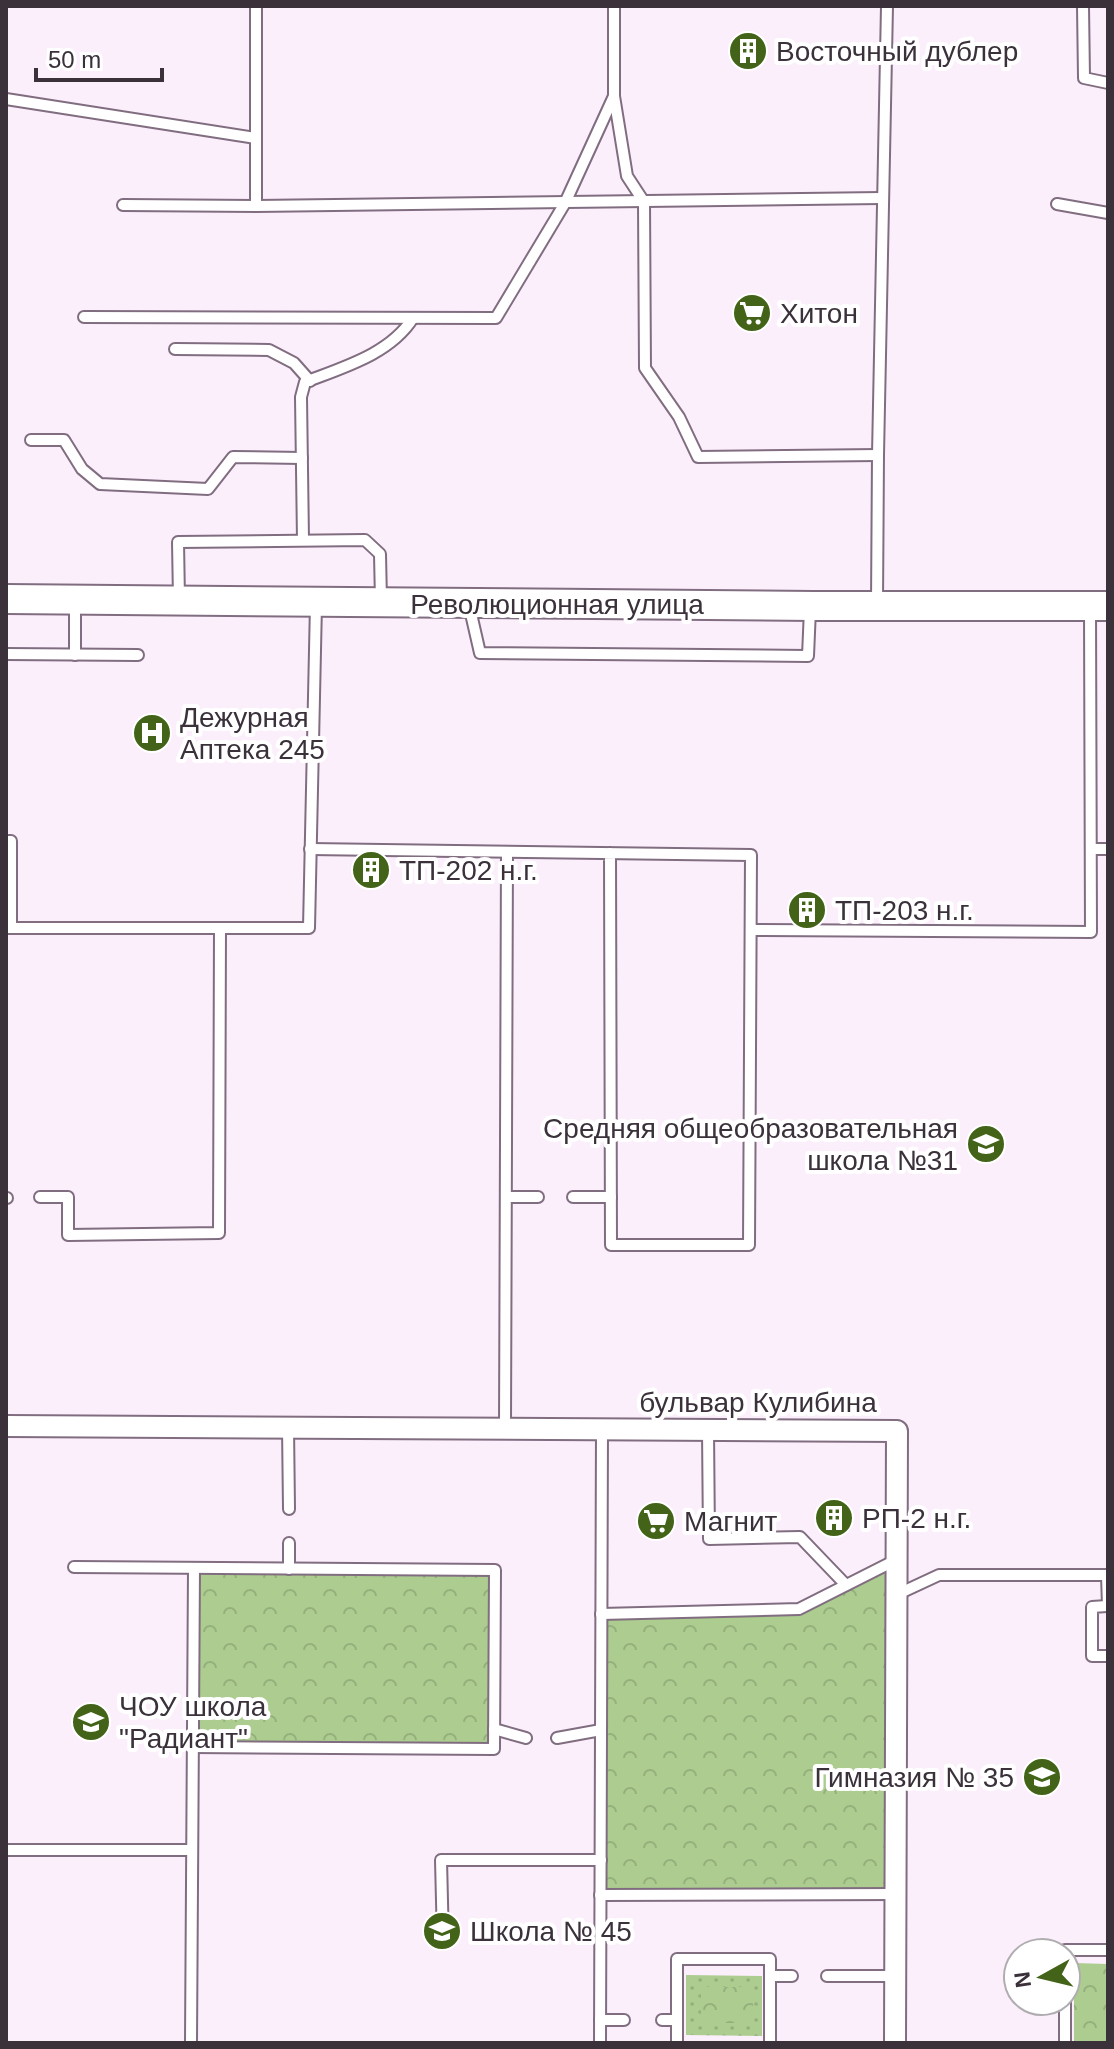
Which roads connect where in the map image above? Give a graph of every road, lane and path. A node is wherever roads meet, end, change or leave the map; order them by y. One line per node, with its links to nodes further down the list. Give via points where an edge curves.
1 (256, 6): 8 (lane)
2 (614, 6): 6 (lane)
3 (887, 6): 9 (lane)
4 (1083, 6): 5 (lane, via 1084,78)
5 (1108, 83)
6 (614, 96): 10 (lane, via 627,176); 11 (lane)
7 (6, 99): 8 (lane)
8 (256, 138): 14 (lane)
9 (882, 198): 10 (lane); 21 (lane)
10 (644, 202): 11 (lane); 21 (lane, via 645,368 679,417 698,457)
11 (565, 203): 14 (lane); 17 (lane, via 496,318)
12 (1057, 204): 15 (lane)
13 (123, 205): 14 (lane)
14 (256, 206)
15 (1108, 213)
16 (84, 317): 17 (lane)
17 (413, 318): 19 (lane, via 366,359)
18 (175, 349): 19 (lane, via 269,350 294,363)
19 (310, 381): 22 (lane, via 301,397)
20 (31, 440): 22 (lane, via 64,440 82,469 100,484 208,489 233,457)
21 (878, 455): 31 (lane)
22 (302, 458): 23 (lane)
23 (303, 540): 26 (lane, via 178,542); 28 (lane, via 365,540 380,554)
24 (6, 599): 25 (main road, Революционная улица)
25 (75, 600): 26 (main road, Революционная улица); 34 (lane)
26 (179, 601): 27 (main road, Революционная улица)
27 (316, 602): 28 (main road, Революционная улица); 37 (lane)
28 (381, 602): 29 (main road, Революционная улица)
29 (469, 603): 30 (main road, Революционная улица); 30 (lane, via 480,653 808,656)
30 (810, 606): 31 (main road, Революционная улица)
31 (877, 606): 32 (main road, Революционная улица)
32 (1099, 606): 38 (lane)
33 (6, 654): 34 (lane)
34 (75, 655): 35 (lane)
35 (138, 655)
36 (6, 841): 42 (lane, via 11,841)
37 (310, 849): 40 (lane); 43 (lane, via 309,928)
38 (1091, 849): 39 (lane); 44 (lane, via 1091,932)
39 (1108, 849)
40 (507, 852): 41 (lane); 46 (lane)
41 (610, 853): 44 (lane, via 751,855); 49 (lane)
42 (8, 928): 43 (lane)
43 (220, 928): 45 (lane, via 219,1233 68,1235 68,1197)
44 (751, 930): 49 (lane, via 749,1245 611,1245)
45 (40, 1197)
46 (507, 1197): 47 (lane); 52 (lane)
47 (538, 1197)
48 (573, 1197): 49 (lane)
49 (611, 1197)
50 (6, 1426): 51 (street, бульвар Кулибина)
51 (288, 1427): 52 (street, бульвар Кулибина); 55 (lane)
52 (505, 1428): 53 (street, бульвар Кулибина)
53 (602, 1429): 54 (street, бульвар Кулибина); 64 (lane)
54 (708, 1430): 57 (street, бульвар Кулибина, via 897,1431); 61 (lane, via 709,1539 800,1537)
55 (289, 1509)
56 (289, 1543): 60 (lane)
57 (896, 1560): 61 (lane); 62 (street, бульвар Кулибина)
58 (74, 1567): 59 (lane)
59 (194, 1568): 60 (lane); 70 (lane)
60 (289, 1569): 66 (lane, via 495,1570)
61 (846, 1585): 64 (lane, via 799,1609)
62 (896, 1595): 63 (lane, via 939,1575 1107,1575); 74 (street, бульвар Кулибина)
63 (1108, 1606): 65 (lane, via 1092,1607 1092,1656)
64 (601, 1614): 67 (lane)
65 (1108, 1656)
66 (494, 1729): 68 (lane); 70 (lane, via 494,1749)
67 (601, 1730): 69 (lane); 73 (lane)
68 (526, 1738)
69 (557, 1738)
70 (193, 1747): 72 (lane)
71 (6, 1850): 72 (lane)
72 (192, 1850): 88 (lane)
73 (601, 1860): 75 (lane); 76 (lane, via 441,1860)
74 (896, 1894): 75 (lane); 82 (street, бульвар Кулибина)
75 (600, 1895): 84 (lane)
76 (443, 1942)
77 (1082, 1950): 78 (lane)
78 (1108, 1950)
79 (770, 1976): 80 (lane); 87 (lane, via 770,1959 677,1959); 91 (lane)
80 (792, 1976)
81 (827, 1976): 82 (lane)
82 (895, 1976): 92 (street, бульвар Кулибина)
83 (1065, 2017): 93 (lane)
84 (600, 2020): 85 (lane); 89 (lane)
85 (624, 2020)
86 (662, 2020): 87 (lane)
87 (677, 2020): 90 (lane)
88 (191, 2043)
89 (600, 2043)
90 (677, 2043)
91 (770, 2043)
92 (895, 2043)
93 (1065, 2043)

